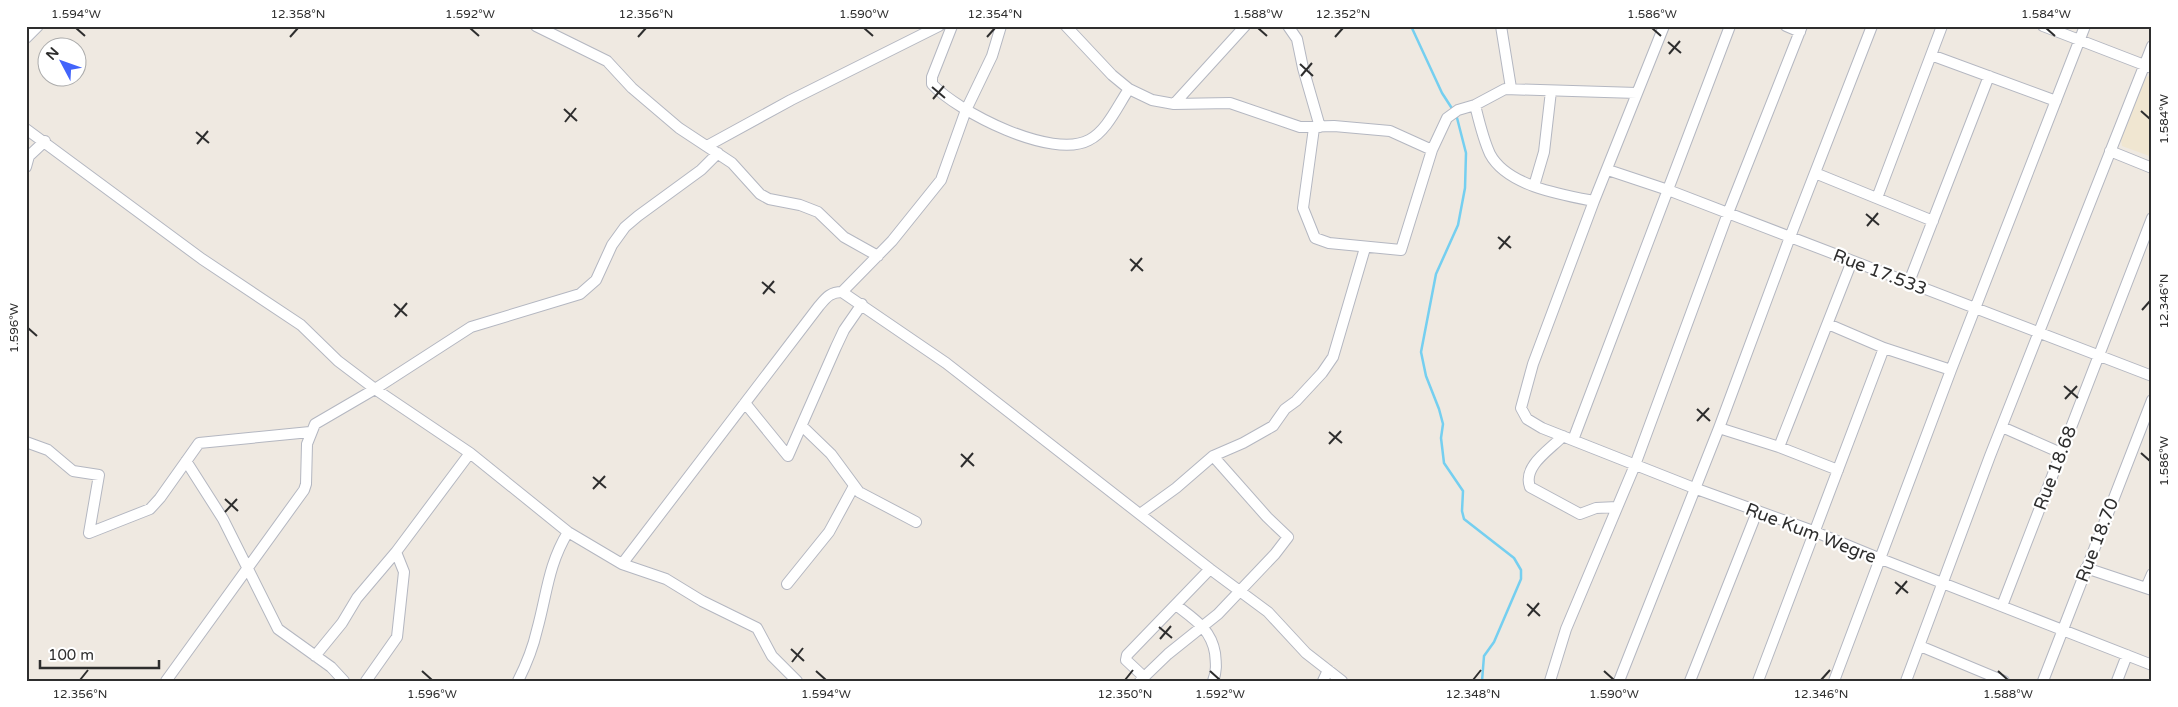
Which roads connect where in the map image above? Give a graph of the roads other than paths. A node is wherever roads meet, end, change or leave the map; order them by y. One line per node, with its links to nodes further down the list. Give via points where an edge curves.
1 (38, 26): 18 (street)
2 (536, 26): 35 (street, via 607,61 679,128)
3 (939, 26): 35 (street)
4 (952, 26): 31 (street, via 931,81)
5 (1002, 26): 31 (street, via 992,56)
6 (1066, 26): 25 (street, via 1094,58)
7 (1245, 26): 29 (street)
8 (1288, 26): 32 (street, via 1297,39)
9 (1501, 26): 24 (street)
10 (1664, 26): 27 (street)
11 (1730, 26): 45 (street)
12 (1786, 26): 17 (street)
13 (1872, 26): 43 (street)
14 (1942, 26): 21 (street)
15 (2043, 26): 19 (street)
16 (2085, 26): 19 (street)
17 (1801, 29): 48 (street)
18 (26, 38)
19 (2079, 41): 22 (street); 28 (street)
20 (2152, 46): 22 (street)
21 (1932, 55): 23 (street); 46 (street)
22 (2148, 67): 37 (street)
23 (1989, 76): 28 (street); 50 (street)
24 (1511, 88): 26 (street); 30 (street)
25 (1129, 89): 29 (street, via 1152,100); 31 (street, via 1098,134 1082,143 1049,143 1003,130)
26 (1551, 91): 27 (street); 44 (street, via 1544,152)
27 (1637, 93): 42 (street)
28 (2056, 101): 58 (street)
29 (1174, 104): 32 (street, via 1230,103 1300,127)
30 (1475, 105): 36 (street, via 1458,110 1447,118); 44 (street, via 1490,155 1506,170)
31 (966, 110): 53 (street, via 941,180)
32 (1317, 127): 36 (street, via 1390,131); 52 (street, via 1303,208 1311,232 1320,241)
33 (26, 128): 34 (street)
34 (45, 141): 39 (street); 65 (street, via 188,249 301,325 338,361)
35 (707, 146): 38 (street)
36 (1432, 150): 52 (street, via 1401,250)
37 (2110, 151): 41 (street); 60 (street)
38 (718, 153): 53 (street, via 732,163 760,194 818,212 844,237); 65 (street, via 702,170 625,227 612,244 596,280 580,294 471,327)
39 (28, 157): 40 (street)
40 (26, 167)
41 (2152, 168)
42 (1608, 170): 45 (street, Rue 17.533); 47 (street)
43 (1815, 173): 46 (street); 51 (street)
44 (1534, 186): 47 (street)
45 (1668, 190): 48 (street, Rue 17.533); 72 (street)
46 (1877, 198): 50 (street)
47 (1594, 201): 72 (street, Rue Kum Wegre, via 1533,364 1521,408 1532,424)
48 (1728, 213): 51 (street, Rue 17.533); 79 (street)
49 (2152, 218): 62 (street, Rue 18.68)
50 (1933, 221): 55 (street)
51 (1790, 237): 54 (street, Rue 17.533); 70 (street)
52 (1365, 248): 77 (street, via 1340,336 1328,364 1273,426)
53 (878, 256): 56 (street)
54 (1852, 261): 55 (street, Rue 17.533); 59 (street)
55 (1908, 282): 58 (street, Rue 17.533)
56 (842, 292): 57 (street); 67 (street, via 828,296)
57 (862, 304): 68 (street, via 844,330); 85 (street, via 946,363)
58 (1975, 309): 60 (street, Rue 17.533); 63 (street)
59 (1828, 324): 61 (street); 74 (street)
60 (2039, 332): 62 (street, Rue 17.533); 69 (street)
61 (1884, 348): 63 (street); 80 (street)
62 (2100, 356): 64 (street, Rue 17.533); 75 (street, Rue 18.68)
63 (1951, 370): 90 (street)
64 (2152, 376)
65 (375, 389): 71 (street, via 319,421); 76 (street)
66 (2152, 400): 93 (street, Rue 18.70)
67 (744, 403): 68 (street, via 788,456); 91 (street)
68 (802, 426): 81 (street, via 830,454)
69 (2002, 427): 75 (street); 96 (street)
70 (1719, 428): 74 (street); 82 (street)
71 (310, 432): 78 (street, via 199,443); 92 (street, via 304,490)
72 (1568, 438): 79 (street, Rue Kum Wegre); 83 (street, via 1535,462 1530,472 1530,486 1580,514 1599,507)
73 (26, 442): 78 (street, via 48,450 73,471 99,475 89,533 150,509)
74 (1779, 447): 80 (street)
75 (2061, 452): 101 (street, Rue 18.68)
76 (470, 453): 88 (street); 89 (street)
77 (1213, 456): 85 (street); 99 (street, via 1288,537)
78 (186, 462): 92 (street, via 214,503)
79 (1636, 464): 82 (street, Rue Kum Wegre); 83 (street)
80 (1838, 470): 87 (street)
81 (854, 486): 86 (street, via 866,496); 97 (street, via 829,532)
82 (1694, 488): 84 (street, Rue Kum Wegre); 120 (street)
83 (1617, 507): 119 (street, via 1566,629)
84 (1757, 512): 87 (street, Rue Kum Wegre); 121 (street)
85 (1140, 514): 94 (street)
86 (916, 522)
87 (1813, 531): 90 (street, Rue Kum Wegre); 122 (street)
88 (568, 532): 91 (street); 114 (street, via 551,568 535,637)
89 (396, 552): 105 (street, via 357,598 342,623); 113 (street, via 404,572 397,637)
90 (1881, 560): 96 (street, Rue Kum Wegre); 123 (street)
91 (622, 564): 115 (street, via 666,579 757,628 772,656)
92 (248, 568): 105 (street, via 278,630); 111 (street)
93 (2086, 568): 98 (street); 103 (street, Rue 18.70)
94 (1210, 569): 99 (street); 100 (street)
95 (2152, 574): 98 (street)
96 (1942, 583): 101 (street, Rue Kum Wegre); 104 (street)
97 (787, 584)
98 (2149, 589)
99 (1239, 591): 102 (street); 108 (street, via 1268,612 1306,653)
100 (1176, 605): 102 (street); 110 (street, via 1127,655 1128,662)
101 (2002, 606): 103 (street, Rue Kum Wegre)
102 (1204, 627): 110 (street); 116 (street, via 1211,637 1216,661)
103 (2064, 630): 106 (street, Rue Kum Wegre); 126 (street, Rue 18.70)
104 (1920, 646): 109 (street); 124 (street)
105 (315, 656): 112 (street)
106 (2127, 656): 107 (street, Rue Kum Wegre); 127 (street)
107 (2152, 665)
108 (1328, 670): 117 (street); 118 (street)
109 (1975, 676): 125 (street)
110 (1142, 679)
111 (166, 681)
112 (344, 681)
113 (366, 681)
114 (518, 681)
115 (797, 681)
116 (1213, 681)
117 (1323, 681)
118 (1342, 681)
119 (1550, 681)
120 (1619, 681)
121 (1690, 681)
122 (1758, 681)
123 (1834, 681)
124 (1906, 681)
125 (2004, 681)
126 (2043, 681)
127 (2117, 681)

